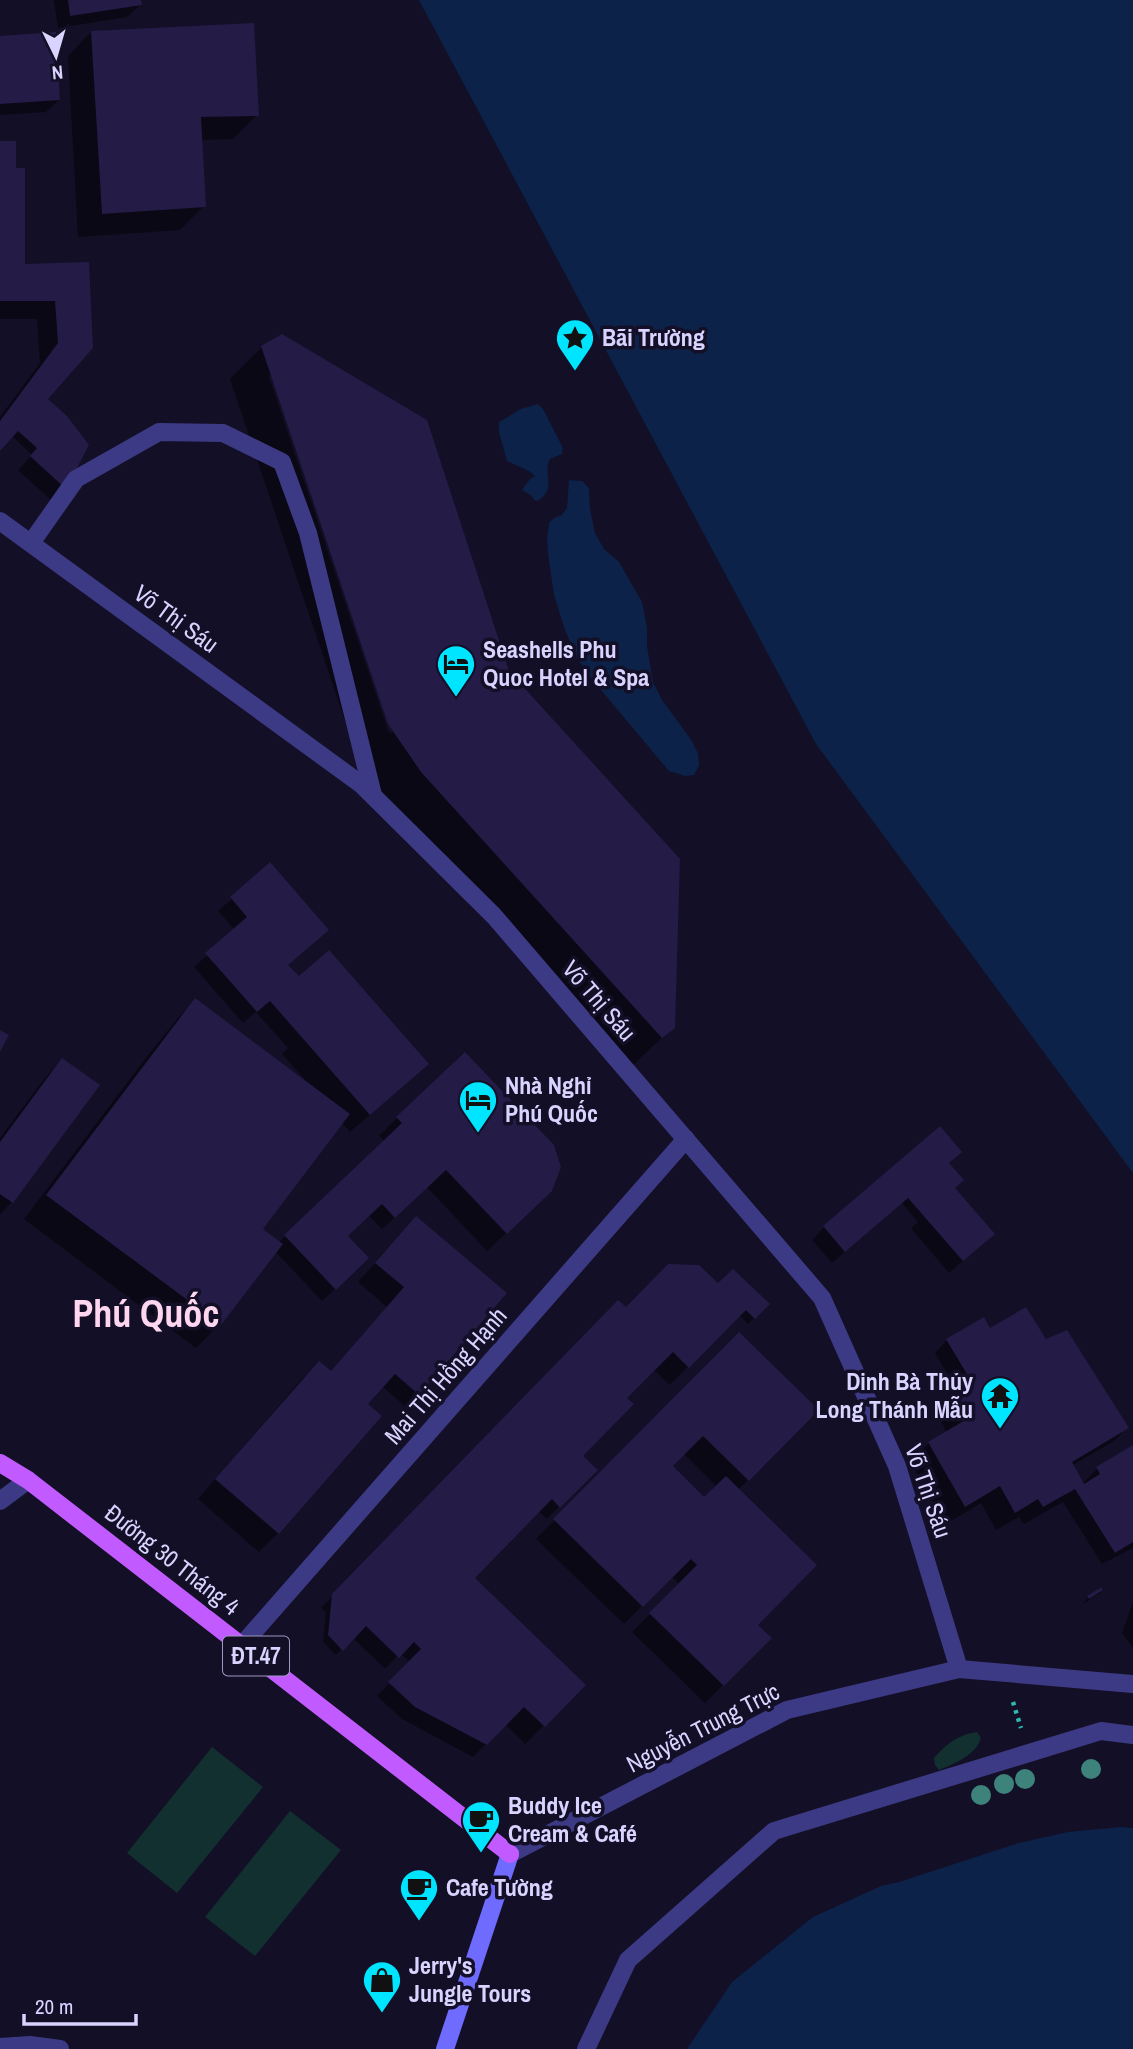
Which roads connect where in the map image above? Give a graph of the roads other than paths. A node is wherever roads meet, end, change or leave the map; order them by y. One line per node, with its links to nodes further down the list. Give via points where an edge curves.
1 (0, 521): 2 (street, Võ Thị Sáu)
2 (30, 543): 3 (street, Võ Thị Sáu); 3 (street, via 76,479 159,432 223,433 282,463 308,533)
3 (373, 795): 4 (street, Võ Thị Sáu, via 494,916)
4 (686, 1139): 8 (street, Mai Thị Hồng Hạnh); 9 (street, Võ Thị Sáu, via 822,1298 897,1466)
5 (0, 1463): 6 (main road, Đường 30 Tháng 4 / ĐT.47)
6 (28, 1480): 7 (street); 8 (main road, Đường 30 Tháng 4 / ĐT.47)
7 (0, 1501)
8 (242, 1645): 12 (main road, Đường 30 Tháng 4 / ĐT.47)
9 (959, 1669): 10 (street, Nguyễn Trung Trực); 12 (street, Nguyễn Trung Trực, via 787,1710)
10 (1133, 1684)
11 (1133, 1735): 16 (street, via 1101,1731 774,1831 628,1960)
12 (510, 1854): 15 (main road)
13 (0, 2047): 14 (street)
14 (60, 2049)
15 (445, 2049)
16 (586, 2049)

